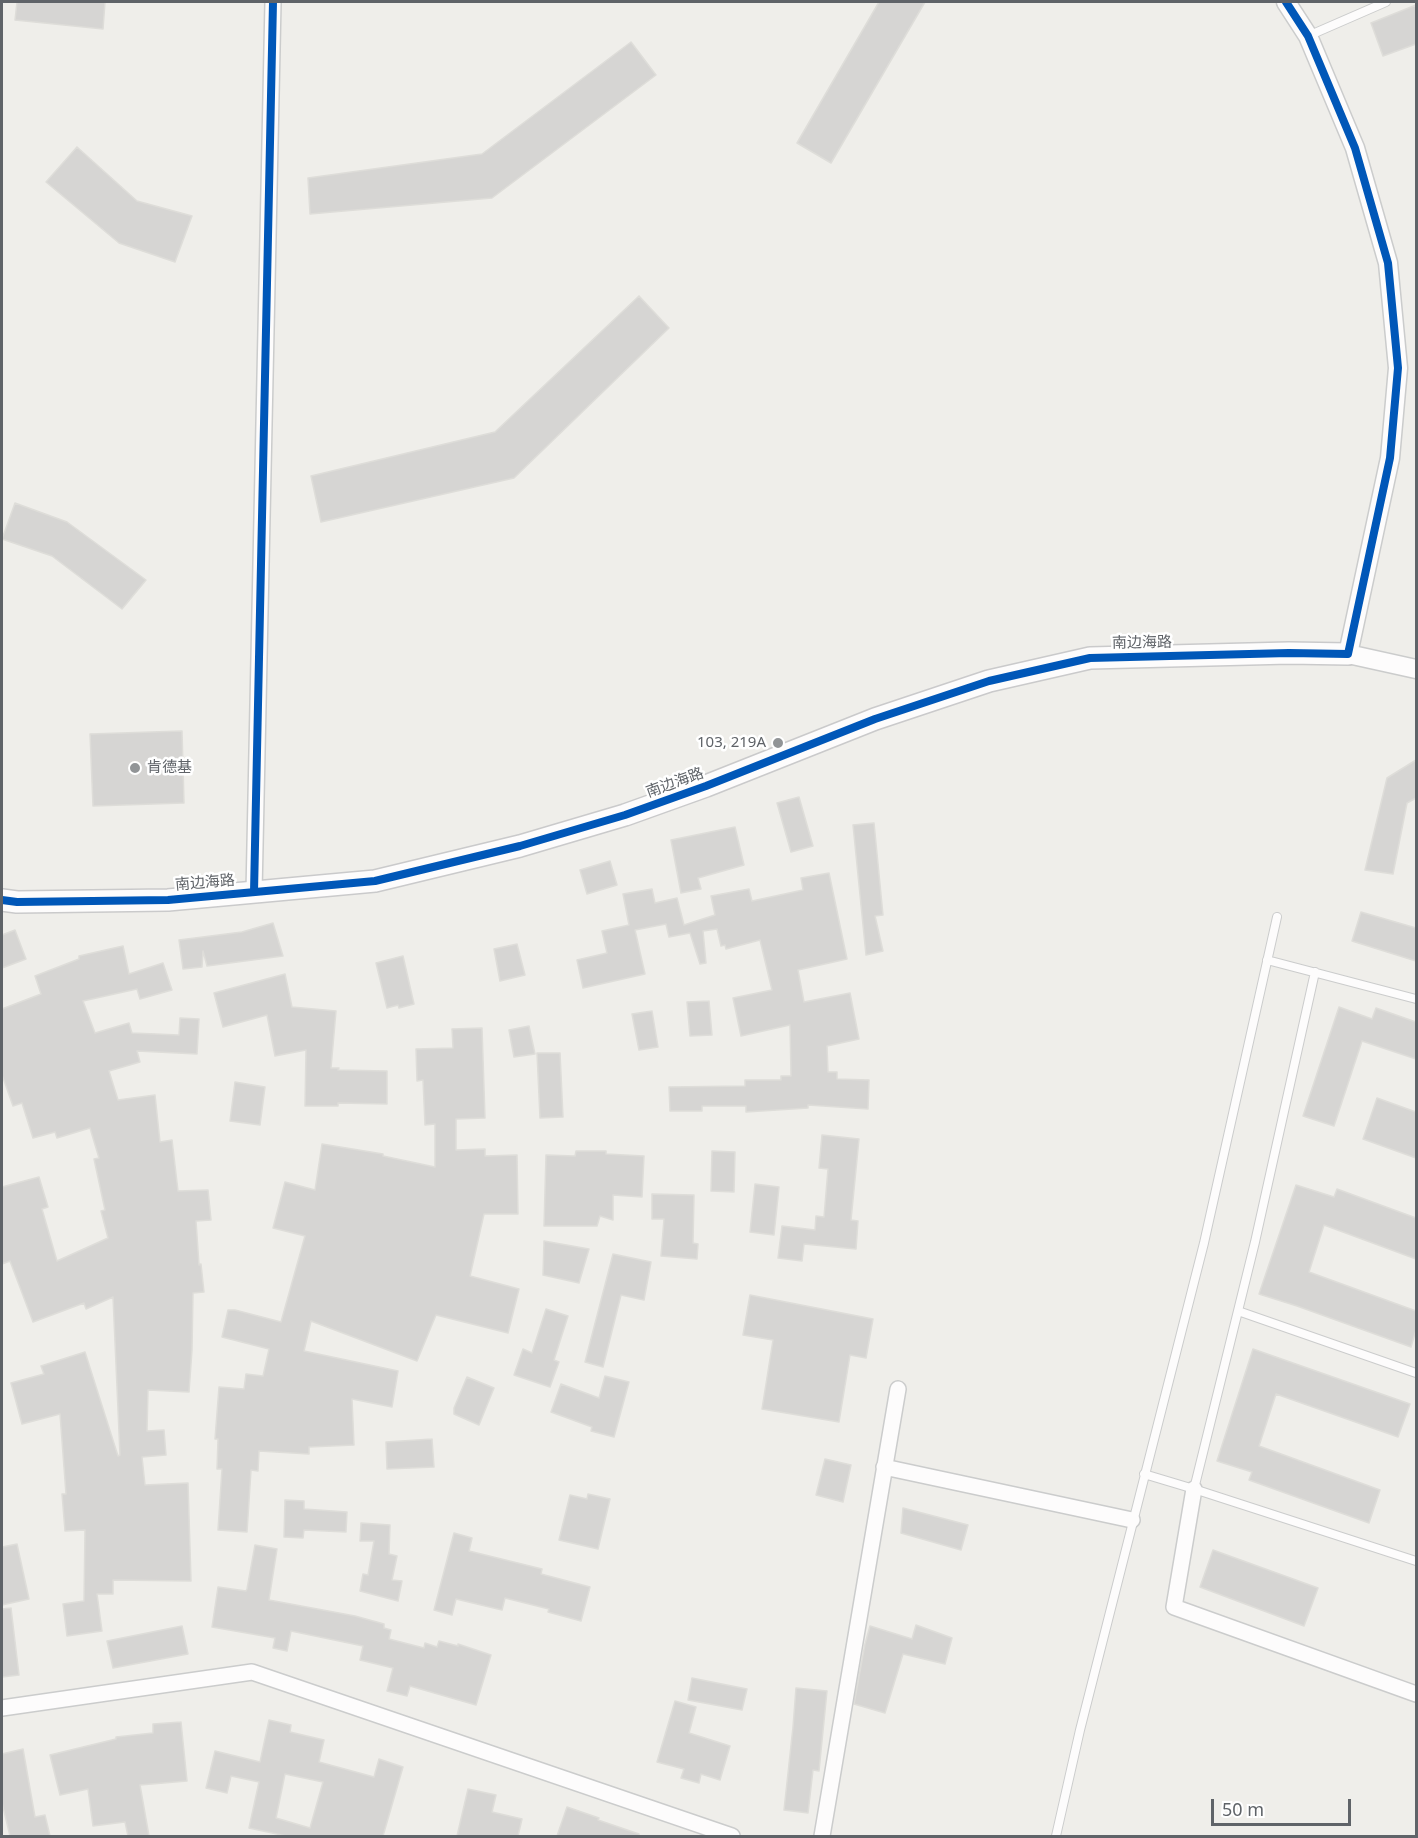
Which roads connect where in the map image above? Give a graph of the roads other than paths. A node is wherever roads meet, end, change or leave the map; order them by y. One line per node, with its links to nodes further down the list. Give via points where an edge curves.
1 (273, 2): 7 (street)
2 (1286, 2): 4 (street)
3 (1386, 2): 4 (lane)
4 (1308, 36): 5 (street, via 1355,148 1388,263 1398,368 1390,458)
5 (1348, 654): 6 (street, 南边海路); 7 (main road, 南边海路, via 1090,658 977,685 875,719 625,815 520,846 375,881)
6 (1416, 669)
7 (254, 892): 8 (main road, 南边海路, via 168,900)
8 (2, 900)
9 (1277, 917): 10 (lane)
10 (1267, 960): 11 (lane); 17 (lane, via 1204,1243)
11 (1316, 972): 12 (lane); 13 (lane)
12 (1416, 999)
13 (1238, 1311): 14 (lane); 18 (lane)
14 (1416, 1373)
15 (898, 1389): 16 (street)
16 (884, 1467): 19 (street); 24 (street)
17 (1144, 1474): 18 (lane); 19 (lane)
18 (1194, 1489): 20 (lane); 21 (street, via 1174,1607)
19 (1132, 1520): 25 (lane)
20 (1416, 1561)
21 (1416, 1694)
22 (2, 1708): 23 (street, via 252,1672)
23 (732, 1836)
24 (822, 1836)
25 (1056, 1836)

